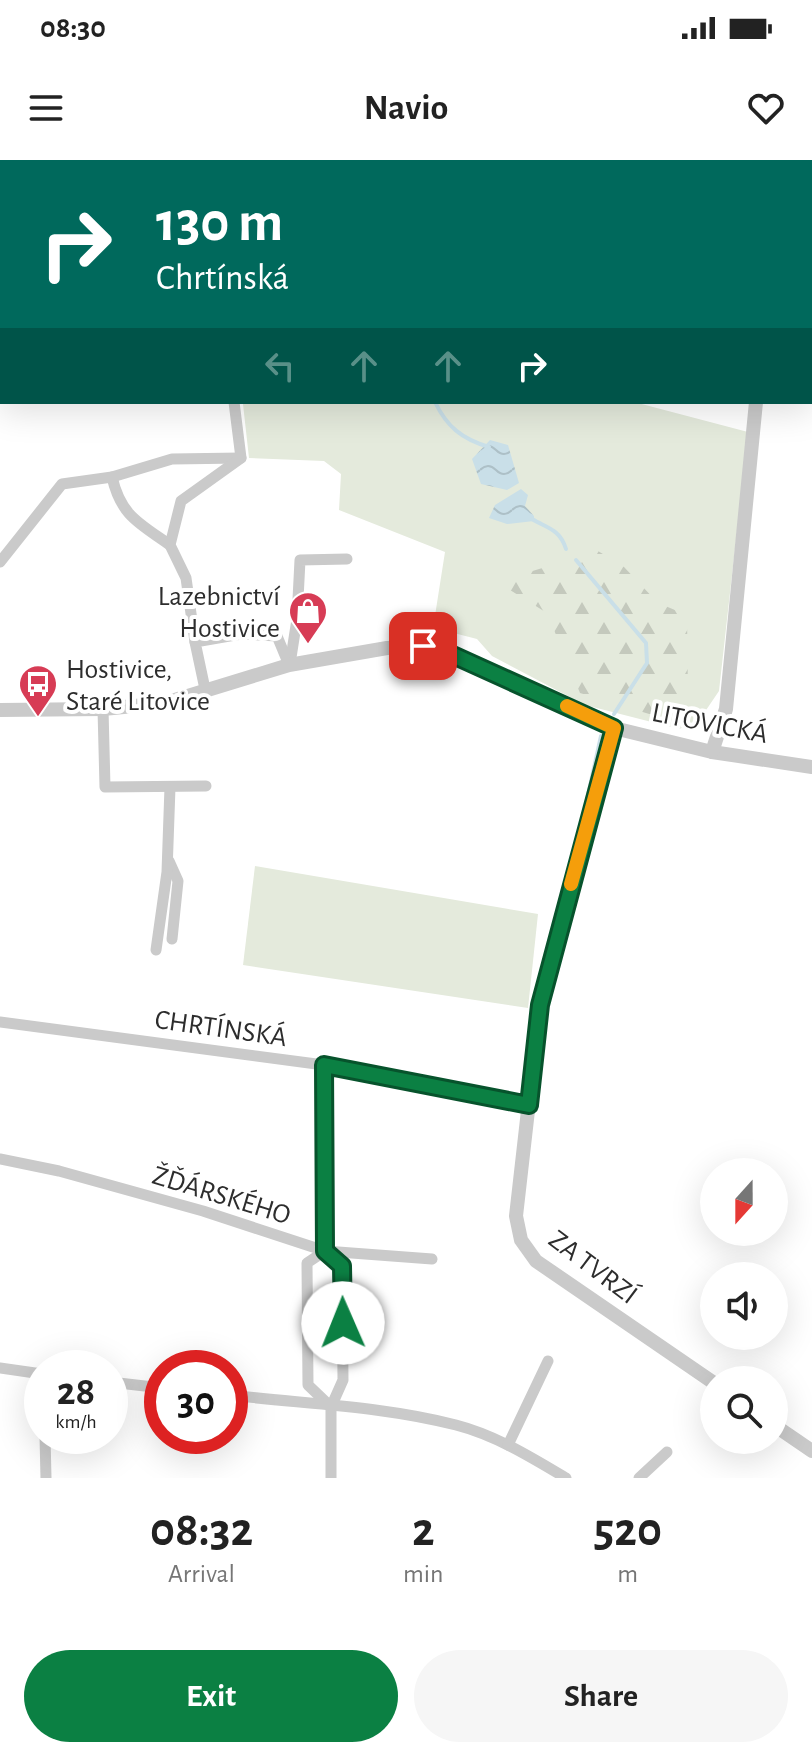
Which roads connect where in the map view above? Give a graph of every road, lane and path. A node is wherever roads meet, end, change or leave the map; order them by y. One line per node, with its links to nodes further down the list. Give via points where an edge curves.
1 (234, 404): 3 (street)
2 (756, 404): 14 (street, via 726,709)
3 (241, 458): 4 (street, via 172,459); 5 (street, via 181,501)
4 (112, 477): 5 (street, via 117,500 128,515); 7 (street, via 62,484)
5 (170, 545): 8 (street, via 186,578)
6 (347, 559): 9 (street, via 300,560)
7 (0, 562)
8 (195, 642): 9 (street, via 241,634 277,636); 10 (street)
9 (289, 665): 10 (street, LITOVICKÁ); 13 (street, LITOVICKÁ, via 387,648 433,646)
10 (205, 689): 11 (street, LITOVICKÁ, via 165,703)
11 (103, 709): 12 (street, LITOVICKÁ); 17 (street, via 105,787)
12 (0, 710)
13 (614, 728): 14 (street, LITOVICKÁ); 23 (street, ZA TVRZÍ, via 540,1005)
14 (712, 752): 15 (street, LITOVICKÁ)
15 (812, 767)
16 (206, 786): 17 (street)
17 (170, 787): 18 (street)
18 (167, 857): 19 (street, via 178,881); 20 (street)
19 (172, 939)
20 (156, 950)
21 (0, 1022): 22 (street, CHRTÍNSKÁ)
22 (324, 1065): 23 (street, CHRTÍNSKÁ); 25 (street)
23 (529, 1105): 30 (street, ZA TVRZÍ, via 516,1216 521,1240 536,1261)
24 (0, 1159): 25 (street, ŽĎÁRSKÉHO, via 189,1207)
25 (325, 1251): 26 (street, ŽĎÁRSKÉHO); 32 (street, via 342,1266 343,1380); 32 (street, via 307,1263 308,1385)
26 (432, 1259)
27 (548, 1361): 34 (street)
28 (0, 1368): 29 (street)
29 (24, 1372)
30 (700, 1373)
31 (248, 1397): 32 (street)
32 (331, 1407): 34 (street, via 458,1425); 39 (street)
33 (788, 1435): 35 (street)
34 (508, 1445): 40 (street)
35 (812, 1451)
36 (667, 1452): 41 (street)
37 (45, 1454): 38 (street)
38 (46, 1478)
39 (331, 1478)
40 (566, 1478)
41 (639, 1478)

